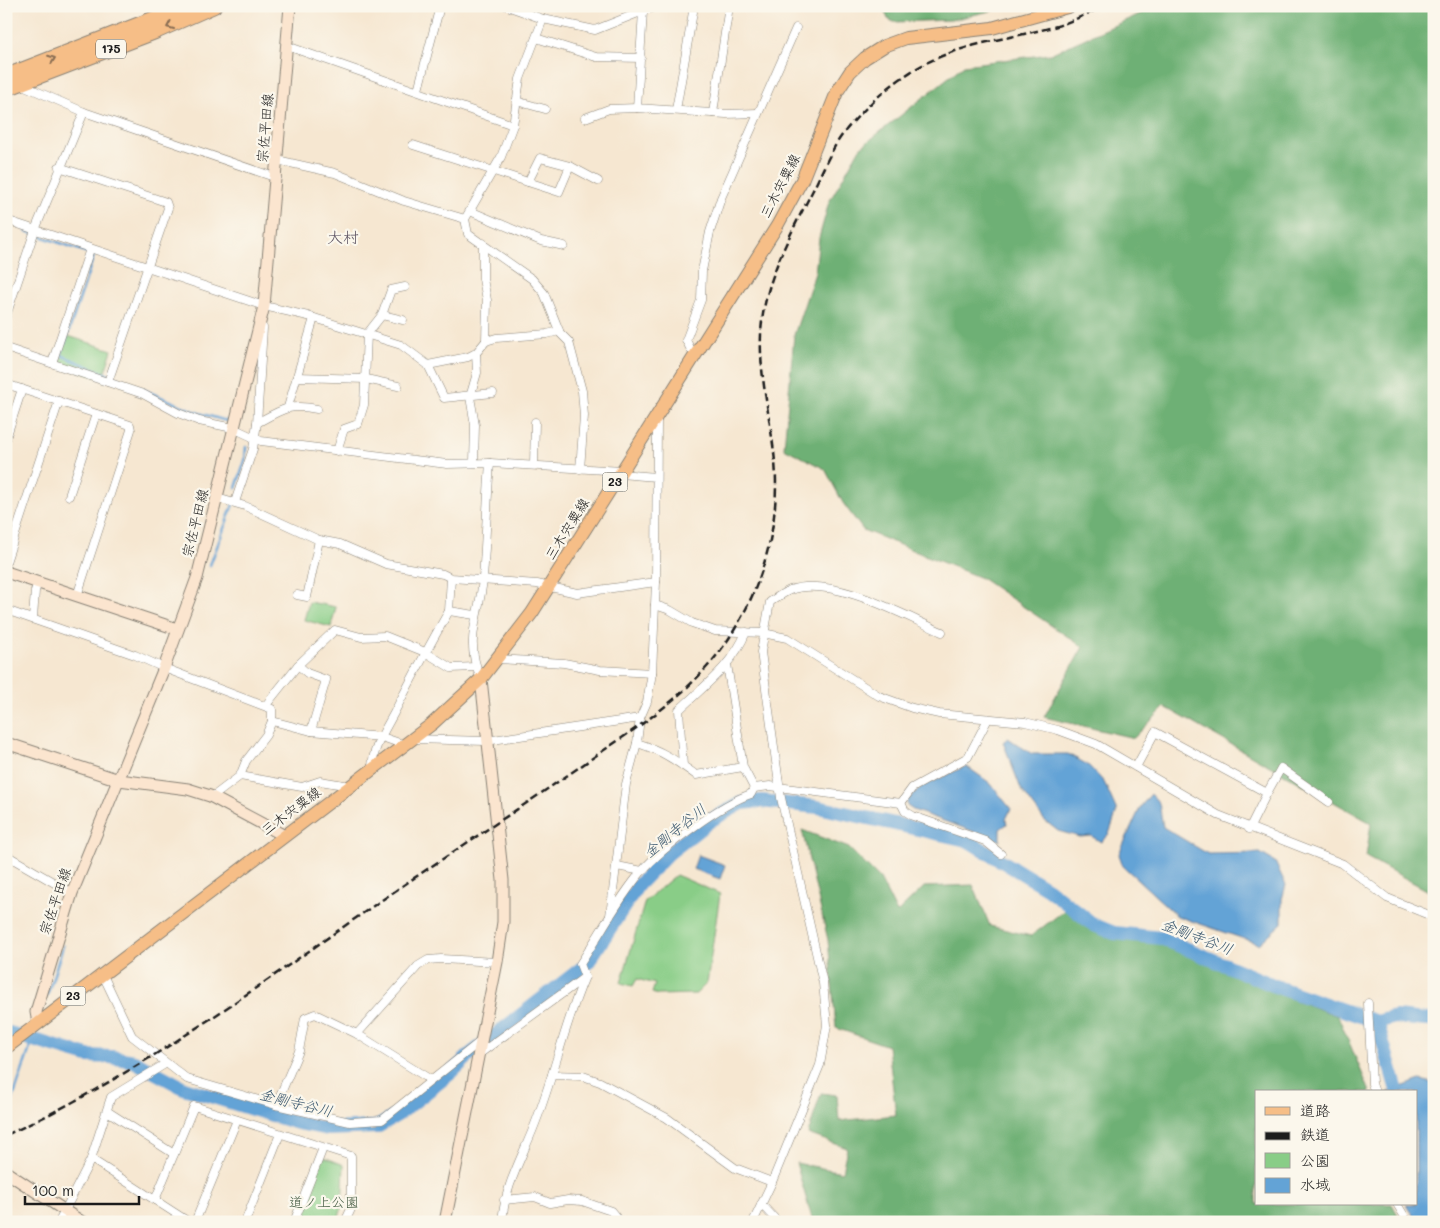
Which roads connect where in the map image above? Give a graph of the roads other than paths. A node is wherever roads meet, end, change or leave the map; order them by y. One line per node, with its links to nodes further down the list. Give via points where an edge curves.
1 (186, 6): 16 (highway, 175, one-way to 1)
2 (214, 6): 17 (highway, 175, one-way to 17)
3 (290, 6): 14 (street, 宗佐平田線)
4 (440, 6): 18 (street)
5 (506, 6): 11 (street)
6 (658, 6): 10 (street)
7 (691, 6): 22 (street)
8 (729, 6): 24 (street)
9 (1071, 6): 55 (main road, 三木宍粟線 / 23, via 992,28 906,38 884,46 850,72 837,92 790,204)
10 (643, 11): 11 (street, via 595,30); 15 (street)
11 (543, 19): 13 (street)
12 (796, 28): 25 (street)
13 (536, 38): 15 (street, via 596,57); 19 (street, via 520,79)
14 (287, 46): 18 (street); 29 (street, 宗佐平田線)
15 (641, 58): 20 (street)
16 (6, 76)
17 (13, 86): 23 (street)
18 (418, 90): 27 (street)
19 (516, 101): 21 (street); 27 (street)
20 (637, 108): 22 (street); 26 (street, via 608,109)
21 (545, 109)
22 (676, 110): 24 (street)
23 (84, 112): 31 (street); 33 (street)
24 (713, 113): 25 (street)
25 (758, 113): 55 (street, via 721,198 710,232 702,271 701,300 686,340)
26 (584, 118)
27 (513, 125): 32 (street)
28 (413, 144): 32 (street)
29 (277, 160): 33 (street, 宗佐平田線); 37 (street, via 335,172 404,201)
30 (570, 166): 34 (street); 35 (street, via 540,158); 35 (street, via 560,192)
31 (59, 167): 39 (street); 43 (street, via 166,202 168,208)
32 (492, 172): 35 (street); 36 (street)
33 (276, 178): 45 (street, 宗佐平田線)
34 (598, 181)
35 (528, 182)
36 (470, 211): 37 (street); 41 (street, via 541,241)
37 (465, 219): 40 (street, via 468,234)
38 (6, 220): 39 (street)
39 (35, 230): 42 (street); 47 (street)
40 (483, 243): 50 (street, via 544,293); 52 (street)
41 (564, 246)
42 (90, 249): 43 (street); 56 (street)
43 (147, 268): 45 (street); 60 (street)
44 (405, 287): 46 (street, via 391,290)
45 (264, 306): 48 (street); 72 (street); 73 (street, 宗佐平田線)
46 (382, 315): 49 (street); 51 (street)
47 (6, 316)
48 (314, 318): 51 (street); 58 (street)
49 (403, 320)
50 (559, 331): 52 (street); 80 (street, via 571,349 582,391 584,416)
51 (367, 334): 57 (street, via 401,346); 59 (street)
52 (486, 342): 54 (street)
53 (6, 348): 56 (street)
54 (476, 353): 57 (street); 65 (street, via 477,373)
55 (696, 354): 70 (main road, 三木宍粟線 / 23)
56 (52, 363): 60 (street)
57 (428, 364): 65 (street, via 444,398)
58 (297, 377): 59 (street); 67 (street)
59 (366, 379): 62 (street); 76 (street, via 358,424 344,429)
60 (108, 382): 73 (street, via 143,394 185,416)
61 (6, 384): 63 (street)
62 (398, 386)
63 (22, 389): 66 (street); 74 (street)
64 (494, 393): 65 (street)
65 (470, 397): 77 (street, via 475,425)
66 (59, 401): 69 (street); 87 (street)
67 (288, 406): 68 (street); 72 (street)
68 (317, 409)
69 (96, 414): 83 (street); 94 (street, via 130,425 132,430)
70 (657, 418): 81 (main road, 三木宍粟線 / 23); 82 (street)
71 (535, 422): 79 (street)
72 (257, 423): 75 (street)
73 (233, 428): 75 (street); 84 (street, 宗佐平田線)
74 (6, 438)
75 (255, 438): 76 (street); 85 (street)
76 (337, 451): 77 (street, via 447,464)
77 (474, 462): 78 (street)
78 (490, 463): 79 (street); 90 (street)
79 (534, 466): 80 (street)
80 (580, 469): 81 (street)
81 (621, 473): 82 (street); 93 (main road, 三木宍粟線 / 23)
82 (656, 477): 92 (street)
83 (69, 496)
84 (217, 498): 85 (street); 101 (street, 宗佐平田線, via 197,578)
85 (236, 502): 86 (street)
86 (319, 540): 89 (street, via 340,544 386,564); 95 (street, via 307,597)
87 (6, 562)
88 (6, 572): 91 (street)
89 (451, 578): 90 (street); 98 (street)
90 (483, 580): 93 (street); 99 (street)
91 (38, 582): 94 (street); 100 (street)
92 (656, 582): 93 (street, via 592,593); 96 (street)
93 (549, 586): 106 (main road, 三木宍粟線 / 23)
94 (77, 596): 101 (street)
95 (297, 596)
96 (655, 605): 102 (street, via 715,631); 111 (street)
97 (6, 610): 100 (street)
98 (449, 611): 99 (street); 105 (street)
99 (475, 616): 109 (street, via 472,650)
100 (33, 618): 110 (street, via 135,654)
101 (177, 629): 110 (street, 宗佐平田線)
102 (746, 632): 104 (street); 107 (street)
103 (942, 632): 104 (street, via 855,594 832,588 802,588 789,590 770,602)
104 (763, 633): 115 (street, via 787,638 879,696 939,714); 131 (street, via 761,652)
105 (425, 652): 108 (street, via 385,636 361,637 335,630); 109 (street, via 451,668); 118 (street)
106 (498, 659): 111 (street); 112 (main road, 三木宍粟線 / 23)
107 (726, 664): 123 (street, via 679,710); 124 (street)
108 (298, 665): 113 (street); 117 (street, via 307,673 326,680)
109 (475, 666): 112 (street)
110 (164, 668): 113 (street); 128 (street, 宗佐平田線)
111 (652, 673): 114 (street, via 647,702)
112 (481, 679): 119 (street); 120 (main road, 三木宍粟線 / 23)
113 (266, 705): 116 (street, via 272,709)
114 (640, 718): 119 (street); 122 (street)
115 (988, 719): 125 (street, via 1025,722 1058,730 1096,744); 135 (street, via 968,758 912,788)
116 (272, 721): 117 (street); 127 (street, via 266,735 246,760)
117 (311, 731): 118 (street)
118 (382, 737): 120 (street); 126 (street, via 372,759)
119 (486, 741): 120 (street); 145 (street, via 503,880 503,922)
120 (409, 742): 126 (main road, 三木宍粟線 / 23)
121 (6, 743): 128 (street)
122 (637, 744): 123 (street, via 654,748); 140 (street, via 626,784)
123 (683, 766): 124 (street, via 696,775)
124 (743, 767): 130 (street)
125 (1136, 767): 132 (street, via 1155,732); 136 (street, via 1218,815)
126 (372, 769): 129 (main road, 三木宍粟線 / 23)
127 (240, 776): 129 (street, via 302,787 320,781); 133 (street)
128 (119, 780): 133 (street, via 188,789); 142 (street, 宗佐平田線)
129 (350, 786): 137 (main road, 三木宍粟線 / 23)
130 (754, 788): 131 (street, via 770,786); 141 (street, via 751,794 737,799 699,824)
131 (780, 789): 135 (street); 166 (street, via 823,983 827,1025 820,1065)
132 (1267, 793): 134 (street, via 1281,768); 136 (street)
133 (210, 796): 137 (street)
134 (1329, 802)
135 (901, 803): 138 (street, via 913,816 985,841)
136 (1249, 829): 143 (street, via 1343,864 1387,898)
137 (283, 835): 146 (main road, 三木宍粟線 / 23)
138 (1001, 854)
139 (6, 855): 142 (street)
140 (616, 866): 141 (street); 144 (street)
141 (642, 871): 144 (street)
142 (72, 892): 149 (street, 宗佐平田線, via 36,1012)
143 (1434, 917)
144 (610, 918): 147 (street, via 580,964)
145 (498, 962): 150 (street, via 428,960 418,966); 151 (street)
146 (102, 973): 149 (main road, 三木宍粟線 / 23); 154 (street, via 132,1036)
147 (585, 977): 153 (street); 155 (street, via 568,1016)
148 (1368, 1003): 157 (street)
149 (36, 1025): 152 (main road, 三木宍粟線 / 23)
150 (357, 1034): 156 (street); 158 (street, via 316,1014 305,1018 299,1051)
151 (482, 1040): 153 (street); 156 (street)
152 (8, 1047)
153 (479, 1054): 179 (street)
154 (165, 1064): 158 (street, via 187,1079); 159 (street, via 111,1097)
155 (552, 1075): 166 (street, via 583,1076 608,1085 667,1118 735,1168); 168 (street)
156 (431, 1080): 158 (street, via 382,1120 350,1122)
157 (1374, 1090)
158 (276, 1105)
159 (107, 1111): 163 (street); 164 (street)
160 (237, 1120): 161 (street); 163 (street, via 194,1106); 175 (street)
161 (280, 1134): 162 (street); 176 (street)
162 (323, 1148): 177 (street); 178 (street, via 351,1156 351,1209)
163 (174, 1154): 167 (street)
164 (92, 1159): 167 (street); 171 (street)
165 (6, 1172): 171 (street)
166 (772, 1182): 169 (street)
167 (155, 1200): 174 (street)
168 (504, 1200): 180 (street); 181 (street, via 535,1197 550,1203 582,1201 610,1211)
169 (761, 1204): 182 (street); 183 (street)
170 (1398, 1206): 184 (street)
171 (66, 1212): 172 (street); 173 (street)
172 (59, 1222)
173 (82, 1222)
174 (189, 1222)
175 (195, 1222)
176 (245, 1222)
177 (294, 1222)
178 (345, 1222)
179 (445, 1222)
180 (502, 1222)
181 (620, 1222)
182 (753, 1222)
183 (778, 1222)
184 (1408, 1222)

